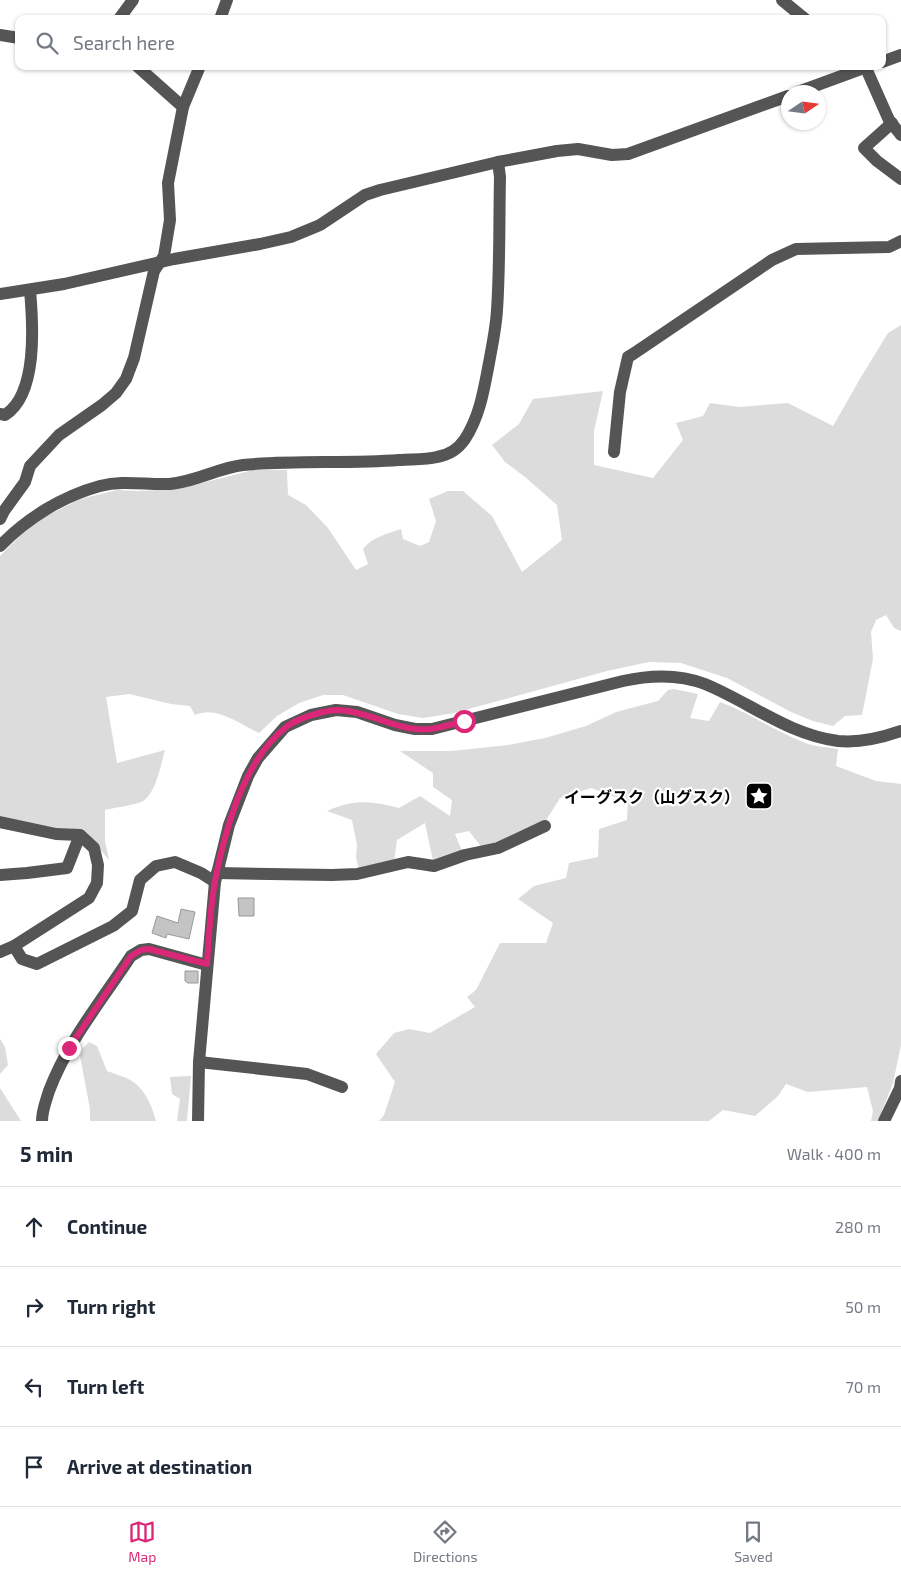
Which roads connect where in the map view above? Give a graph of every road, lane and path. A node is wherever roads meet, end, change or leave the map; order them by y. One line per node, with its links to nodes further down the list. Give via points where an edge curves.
1 (133, 0): 4 (street)
2 (227, 0): 5 (street)
3 (782, 0): 6 (street)
4 (122, 15)
5 (221, 15)
6 (800, 15)
7 (0, 35): 8 (street)
8 (15, 37)
9 (901, 55): 10 (street)
10 (886, 61)
11 (141, 70): 17 (street)
12 (198, 70): 17 (street)
13 (859, 70): 15 (street)
14 (868, 70): 18 (street)
15 (817, 85)
16 (781, 99): 20 (street, via 628,154 612,155 578,149)
17 (183, 107): 23 (street, via 168,183 170,220 166,248)
18 (892, 124): 19 (street); 21 (street, via 864,148)
19 (901, 135)
20 (498, 162): 23 (street, via 365,195 320,225 291,237); 29 (street, via 497,312 478,414 458,447 437,457 240,466 185,482 103,485 31,518)
21 (901, 179)
22 (901, 241): 27 (street, via 889,246 796,249 772,260 628,357 620,392)
23 (159, 263): 24 (street); 28 (street, via 154,271 126,379 116,393 59,435 30,466 25,482)
24 (30, 290): 25 (street); 26 (street, via 33,339 25,385 18,404 5,415)
25 (0, 294)
26 (0, 414)
27 (614, 452)
28 (0, 520)
29 (0, 546)
30 (901, 731): 35 (street, via 872,739 838,741 799,730 704,684 670,676 623,680 432,729 415,729 357,712 336,710 311,715 285,727 258,758 229,825)
31 (0, 822): 33 (street, via 56,834)
32 (545, 826): 35 (street, via 498,848 434,866 408,862 357,874)
33 (80, 835): 34 (street, via 67,868); 36 (street, via 94,848 98,865 97,883 89,898)
34 (0, 875)
35 (216, 878): 36 (street, via 175,862 156,866 140,880 132,911 113,926 37,964 22,959); 38 (street)
36 (14, 946): 37 (street)
37 (0, 952)
38 (207, 964): 39 (street); 42 (street, via 149,949 131,956 69,1048 43,1108)
39 (199, 1062): 41 (street, via 307,1074); 43 (street)
40 (901, 1081): 44 (street)
41 (342, 1088)
42 (42, 1121)
43 (198, 1121)
44 (884, 1121)

